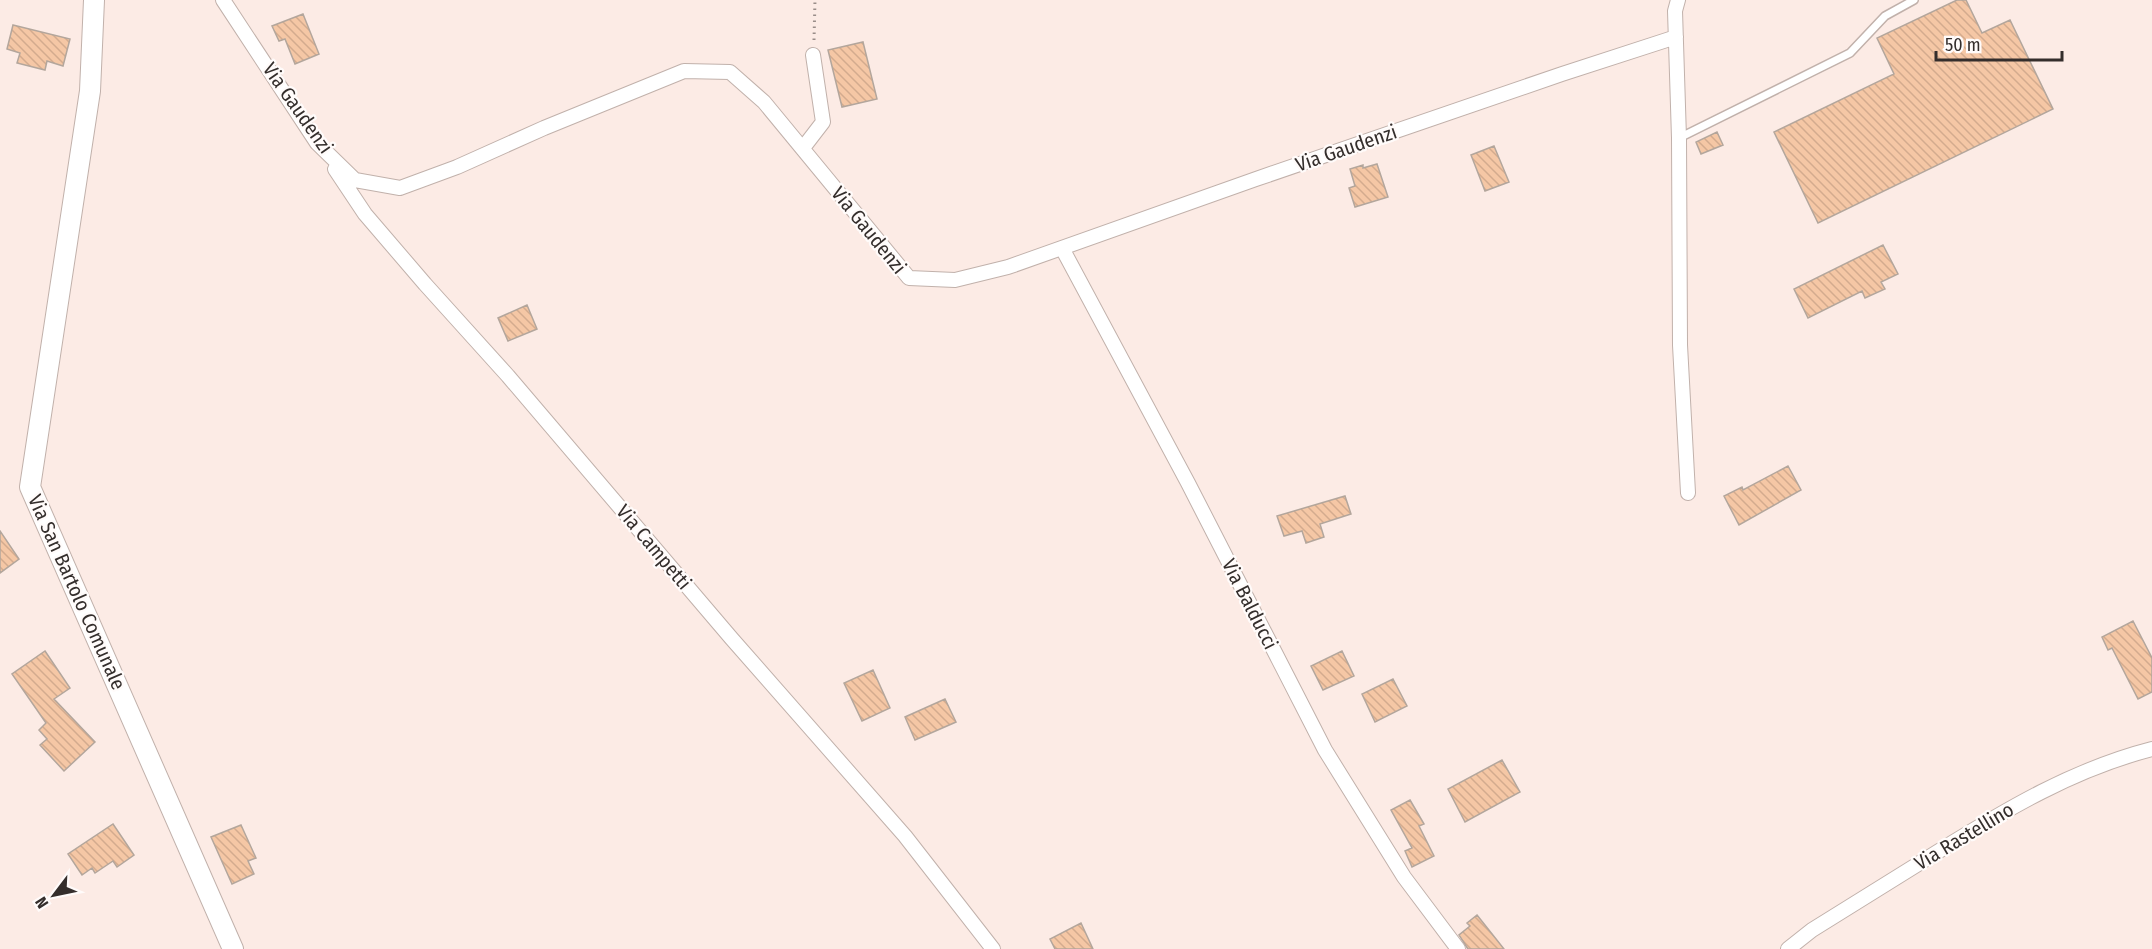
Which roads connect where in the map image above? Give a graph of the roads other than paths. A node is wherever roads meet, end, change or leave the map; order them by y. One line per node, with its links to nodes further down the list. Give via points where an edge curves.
1 (94, 0): 13 (street, Via San Bartolo Comunale, via 90,91 30,487)
2 (223, 0): 8 (street, Via Gaudenzi)
3 (1678, 0): 5 (street)
4 (1914, 0): 7 (lane, via 1885,16 1850,53)
5 (1676, 37): 7 (street); 10 (street, Via Gaudenzi, via 1256,178)
6 (813, 55): 9 (street, via 823,122)
7 (1679, 138): 11 (street, via 1680,345)
8 (317, 144): 9 (street, Via Gaudenzi, via 355,180 400,188 684,71 730,72 764,102); 14 (street, Via Campetti, via 365,214 905,836)
9 (803, 148): 10 (street, Via Gaudenzi, via 909,278 955,280)
10 (1062, 248): 15 (street, Via Balducci, via 1325,750 1404,877)
11 (1688, 493)
12 (2152, 749): 16 (street, Via Rastellino, via 2116,758 1995,816 1812,930)
13 (233, 949)
14 (993, 949)
15 (1458, 949)
16 (1788, 949)

